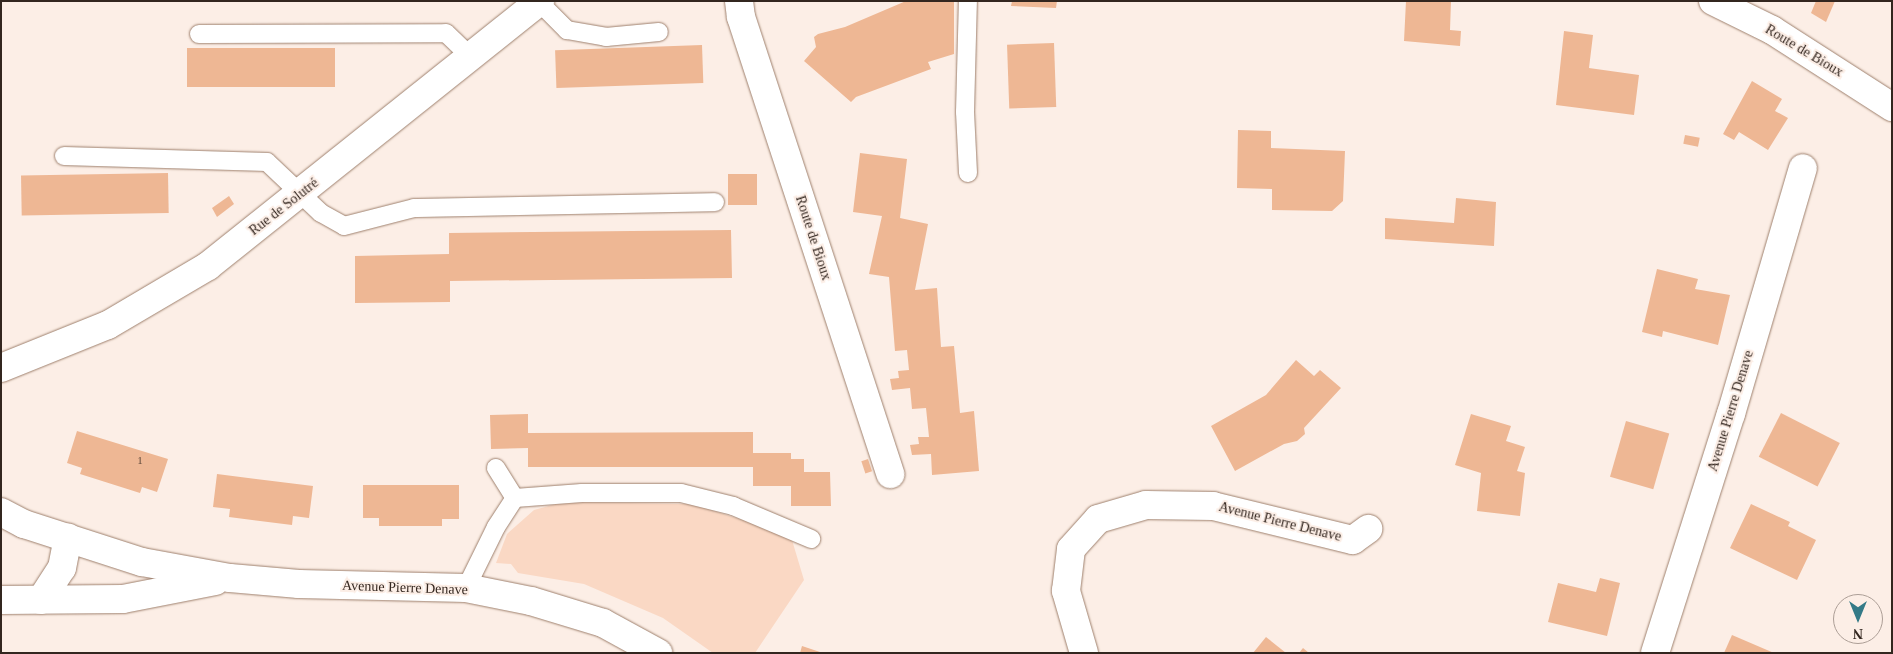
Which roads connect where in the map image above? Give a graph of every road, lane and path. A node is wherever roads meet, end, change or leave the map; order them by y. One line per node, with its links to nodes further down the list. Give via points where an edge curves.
1 (740, 1): 16 (street, Route de Bioux, via 741,18)
2 (968, 1): 11 (lane, via 965,112)
3 (1713, 1): 8 (street, Route de Bioux, via 1772,30)
4 (540, 2): 5 (lane, via 567,30 606,37); 7 (street, Rue de Solutré)
5 (659, 32)
6 (199, 34): 7 (lane, via 446,33)
7 (471, 57): 12 (street, Rue de Solutré)
8 (1892, 107)
9 (64, 156): 12 (lane, via 267,162)
10 (1803, 168): 28 (street, Avenue Pierre Denave, via 1731,414)
11 (968, 173)
12 (302, 193): 13 (lane, via 321,213 344,226 414,208); 14 (street, Rue de Solutré, via 208,266 108,325)
13 (715, 202)
14 (1, 368)
15 (496, 468): 17 (lane)
16 (890, 474)
17 (515, 498): 21 (lane, via 681,494 733,506); 23 (lane, via 496,527)
18 (1, 512): 20 (street, Avenue Pierre Denave, via 24,524)
19 (1368, 529): 27 (street, Avenue Pierre Denave, via 1353,540 1213,506 1146,505 1098,519 1071,549 1066,591)
20 (68, 538): 22 (street, Avenue Pierre Denave, via 142,562); 25 (street, via 62,568)
21 (811, 539)
22 (230, 578): 23 (street, Avenue Pierre Denave, via 299,584); 25 (street, Avenue Pierre Denave, via 123,600)
23 (466, 588): 26 (street, Avenue Pierre Denave, via 532,601 603,624)
24 (1, 600): 25 (street, Avenue Pierre Denave)
25 (41, 600)
26 (658, 653)
27 (1084, 653)
28 (1655, 653)

